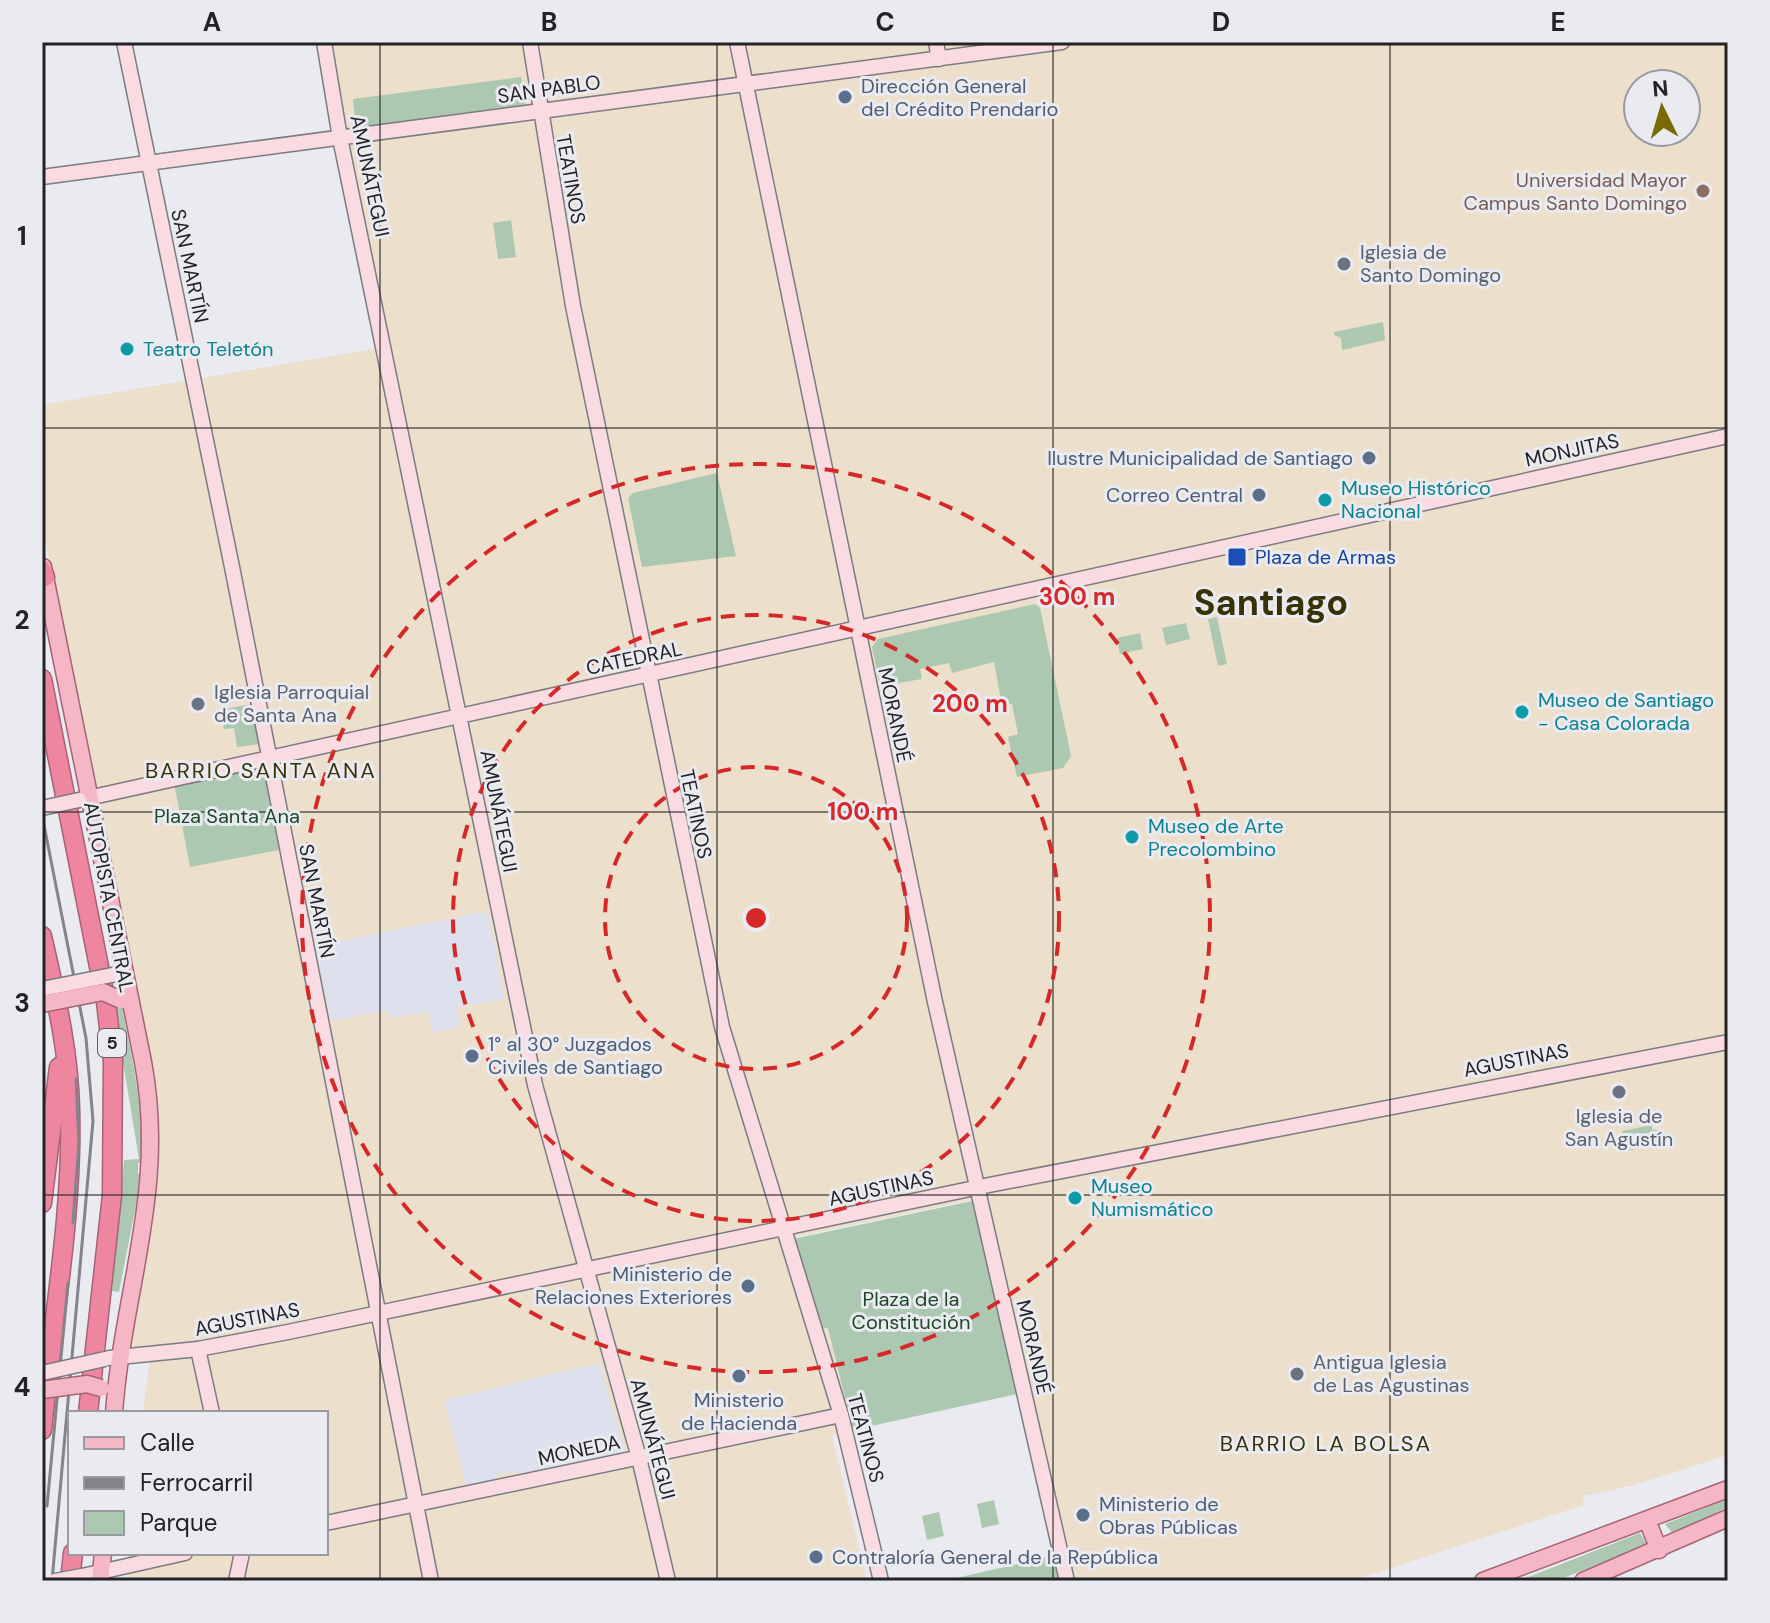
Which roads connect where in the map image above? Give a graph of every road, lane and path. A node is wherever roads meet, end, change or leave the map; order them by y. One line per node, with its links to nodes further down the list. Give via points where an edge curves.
1 (124, 42): 11 (main road, SAN MARTÍN)
2 (324, 42): 10 (main road, AMUNÁTEGUI)
3 (530, 42): 9 (main road, TEATINOS)
4 (737, 42): 8 (main road, MORANDÉ)
5 (936, 42): 7 (main road)
6 (1062, 42): 7 (main road, SAN PABLO)
7 (939, 59): 8 (main road, SAN PABLO)
8 (746, 83): 9 (main road, SAN PABLO); 17 (main road, MORANDÉ)
9 (540, 111): 10 (main road, SAN PABLO); 18 (main road, TEATINOS, via 574,313)
10 (340, 138): 11 (main road, SAN PABLO); 20 (main road, AMUNÁTEGUI)
11 (148, 163): 12 (main road, SAN PABLO); 21 (main road, SAN MARTÍN)
12 (42, 177)
13 (1728, 436): 14 (main road, MONJITAS)
14 (1235, 546): 17 (main road, CATEDRAL)
15 (43, 570): 16 (main road)
16 (46, 610): 22 (main road)
17 (856, 631): 18 (main road, CATEDRAL); 31 (main road, MORANDÉ)
18 (648, 676): 20 (main road, CATEDRAL); 33 (main road, TEATINOS, via 726,1046)
19 (42, 679): 41 (highway, AUTOPISTA CENTRAL / 5, via 79,856 113,1062 112,1195)
20 (459, 716): 21 (main road, CATEDRAL); 34 (main road, AMUNÁTEGUI, via 534,1079)
21 (268, 758): 22 (main road, CATEDRAL); 35 (main road, SAN MARTÍN)
22 (83, 800): 23 (main road, CATEDRAL, bridge); 25 (main road)
23 (42, 808)
24 (42, 936): 29 (highway)
25 (120, 973): 26 (main road, bridge); 27 (main road)
26 (42, 989)
27 (126, 1003): 28 (main road, bridge, via 103,992); 37 (main road, via 149,1096 152,1144 147,1207)
28 (42, 1004)
29 (63, 1028): 32 (highway); 44 (highway, via 69,1183)
30 (1728, 1042): 31 (main road, AGUSTINAS)
31 (977, 1187): 33 (main road, AGUSTINAS); 63 (main road, MORANDÉ)
32 (42, 1203)
33 (782, 1230): 34 (main road, AGUSTINAS); 43 (main road, TEATINOS)
34 (587, 1271): 35 (main road, AGUSTINAS); 45 (main road, AMUNÁTEGUI)
35 (378, 1313): 36 (main road, AGUSTINAS); 47 (main road, SAN MARTÍN)
36 (198, 1349): 37 (main road, AGUSTINAS); 42 (main road)
37 (112, 1358): 38 (main road, AGUSTINAS, bridge); 40 (main road)
38 (42, 1373)
39 (42, 1390): 40 (main road, bridge, via 87,1384 101,1388)
40 (114, 1406)
41 (88, 1411)
42 (212, 1411)
43 (841, 1415): 45 (main road, MONEDA); 62 (main road, TEATINOS)
44 (42, 1430)
45 (639, 1458): 47 (main road, MONEDA); 61 (main road, AMUNÁTEGUI)
46 (1728, 1489): 49 (main road)
47 (416, 1504): 50 (main road, MONEDA); 60 (main road, SAN MARTÍN)
48 (1728, 1518): 51 (main road)
49 (1647, 1520): 51 (main road); 64 (main road)
50 (328, 1523)
51 (1659, 1550): 65 (main road)
52 (73, 1555): 57 (highway)
53 (103, 1555): 56 (main road)
54 (178, 1555): 56 (main road)
55 (242, 1555): 59 (main road)
56 (101, 1576): 57 (main road)
57 (76, 1578): 58 (main road, bridge)
58 (55, 1581)
59 (236, 1581)
60 (431, 1581)
61 (668, 1581)
62 (881, 1581)
63 (1067, 1581)
64 (1483, 1581)
65 (1583, 1581)

